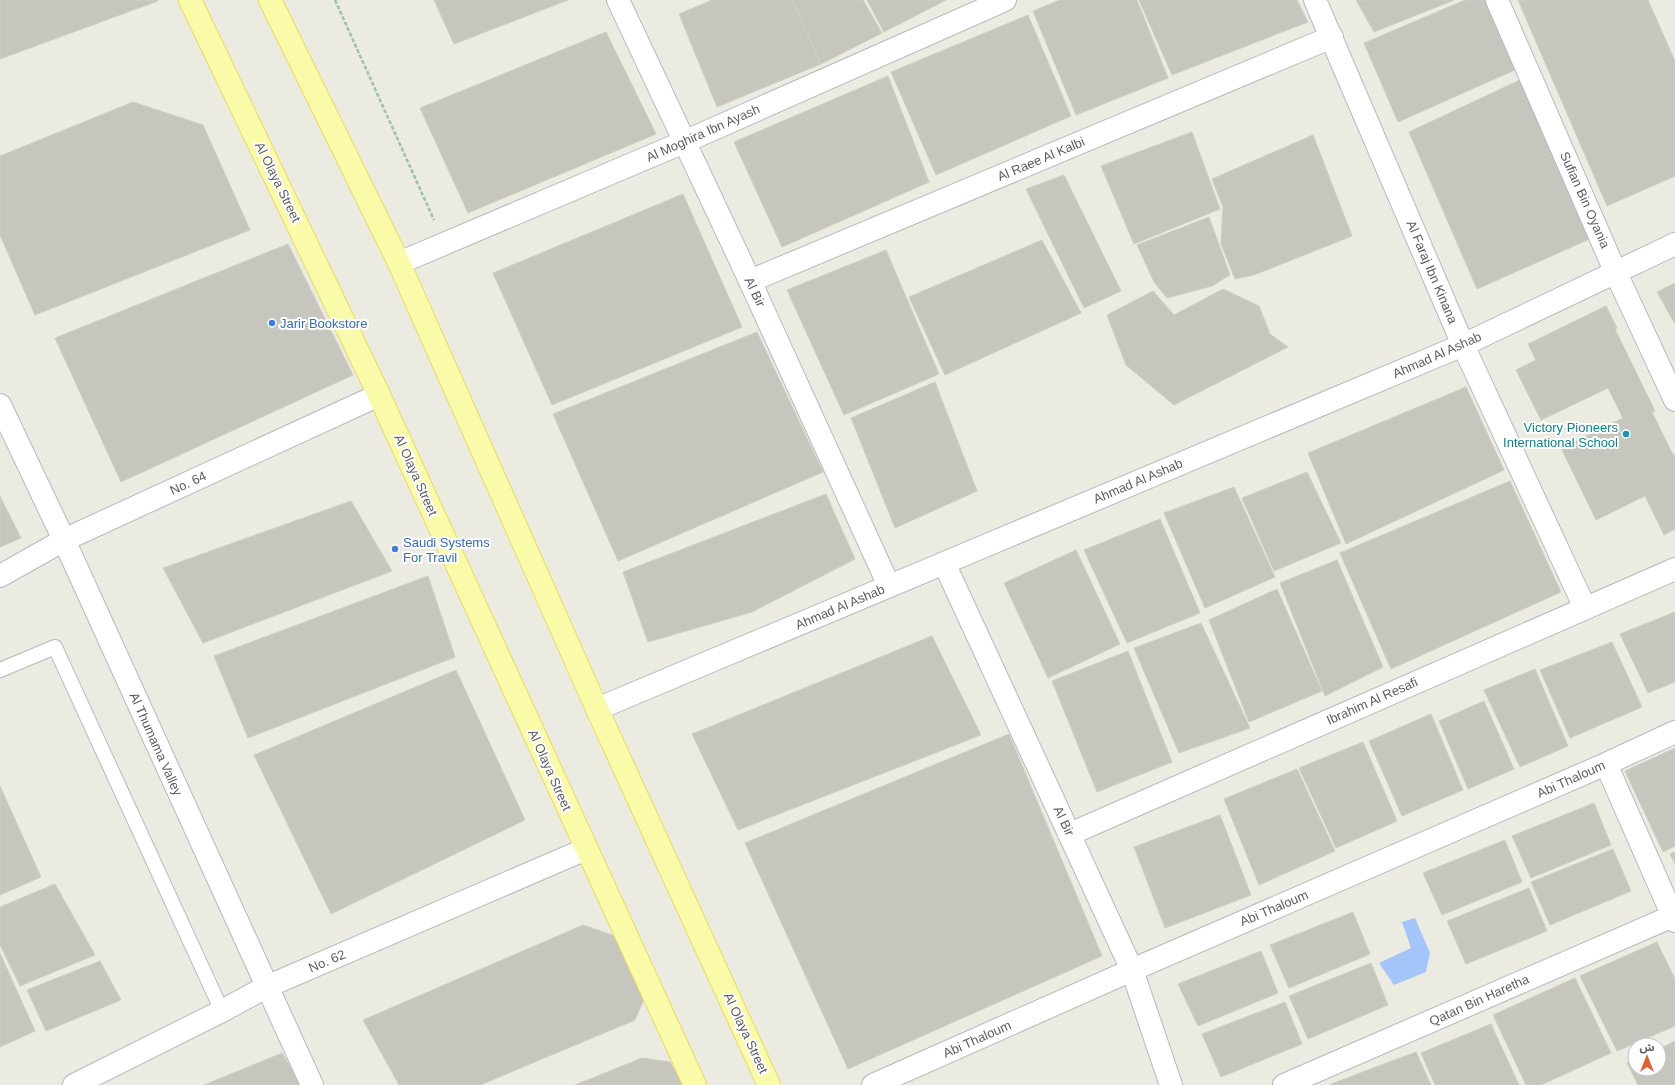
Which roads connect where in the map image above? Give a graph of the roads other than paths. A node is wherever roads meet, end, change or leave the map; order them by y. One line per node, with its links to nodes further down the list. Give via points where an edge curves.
1 (190, 0): 14 (main road, Al Olaya Street)
2 (270, 0): 10 (main road, Al Olaya Street)
3 (1005, 0): 8 (street, Al Moghira Ibn Ayash)
4 (1315, 0): 7 (street, Al Faraj Ibn Kinana)
5 (1497, 0): 11 (street, Sufian Bin Oyania)
6 (624, 2): 8 (street, Al Bir)
7 (1332, 38): 12 (street, Al Raee Al Kalbi); 13 (street, Al Faraj Ibn Kinana)
8 (684, 142): 10 (street, Al Moghira Ibn Ayash); 12 (street, Al Bir)
9 (1675, 244): 11 (street, Ahmad Al Ashab)
10 (399, 263): 24 (main road, Al Olaya Street)
11 (1616, 271): 13 (street, Ahmad Al Ashab); 15 (street, Sufian Bin Oyania)
12 (750, 281): 21 (street, Al Bir)
13 (1463, 345): 18 (street, Ahmad Al Ashab); 22 (street, Al Faraj Ibn Kinana)
14 (379, 395): 17 (street, No. 64); 28 (main road, Al Olaya Street)
15 (1675, 400)
16 (0, 404): 17 (street, Al Thumama Valley)
17 (64, 540): 20 (street, No. 64); 31 (street, Al Thumama Valley)
18 (944, 563): 21 (street, Ahmad Al Ashab); 27 (street, Al Bir)
19 (1675, 569): 22 (street, Ibrahim Al Resafi)
20 (0, 576)
21 (889, 586): 24 (street, Ahmad Al Ashab)
22 (1584, 608): 27 (street, Ibrahim Al Resafi)
23 (0, 670): 32 (lane, via 55,647)
24 (597, 709): 36 (main road, Al Olaya Street)
25 (1675, 732): 26 (street, Abi Thaloum)
26 (1606, 764): 29 (street); 30 (street, Abi Thaloum)
27 (1070, 834): 30 (street, Al Bir)
28 (586, 849): 31 (street, No. 62); 35 (main road, Al Olaya Street)
29 (1674, 918): 39 (street, Qatan Bin Haretha)
30 (1132, 970): 37 (street, Abi Thaloum); 38 (street, Al Bir)
31 (266, 987): 32 (street, No. 62); 34 (street, Al Thumama Valley)
32 (222, 1012): 33 (street, No. 62)
33 (74, 1085)
34 (312, 1085)
35 (695, 1085)
36 (769, 1085)
37 (873, 1085)
38 (1171, 1085)
39 (1284, 1085)

